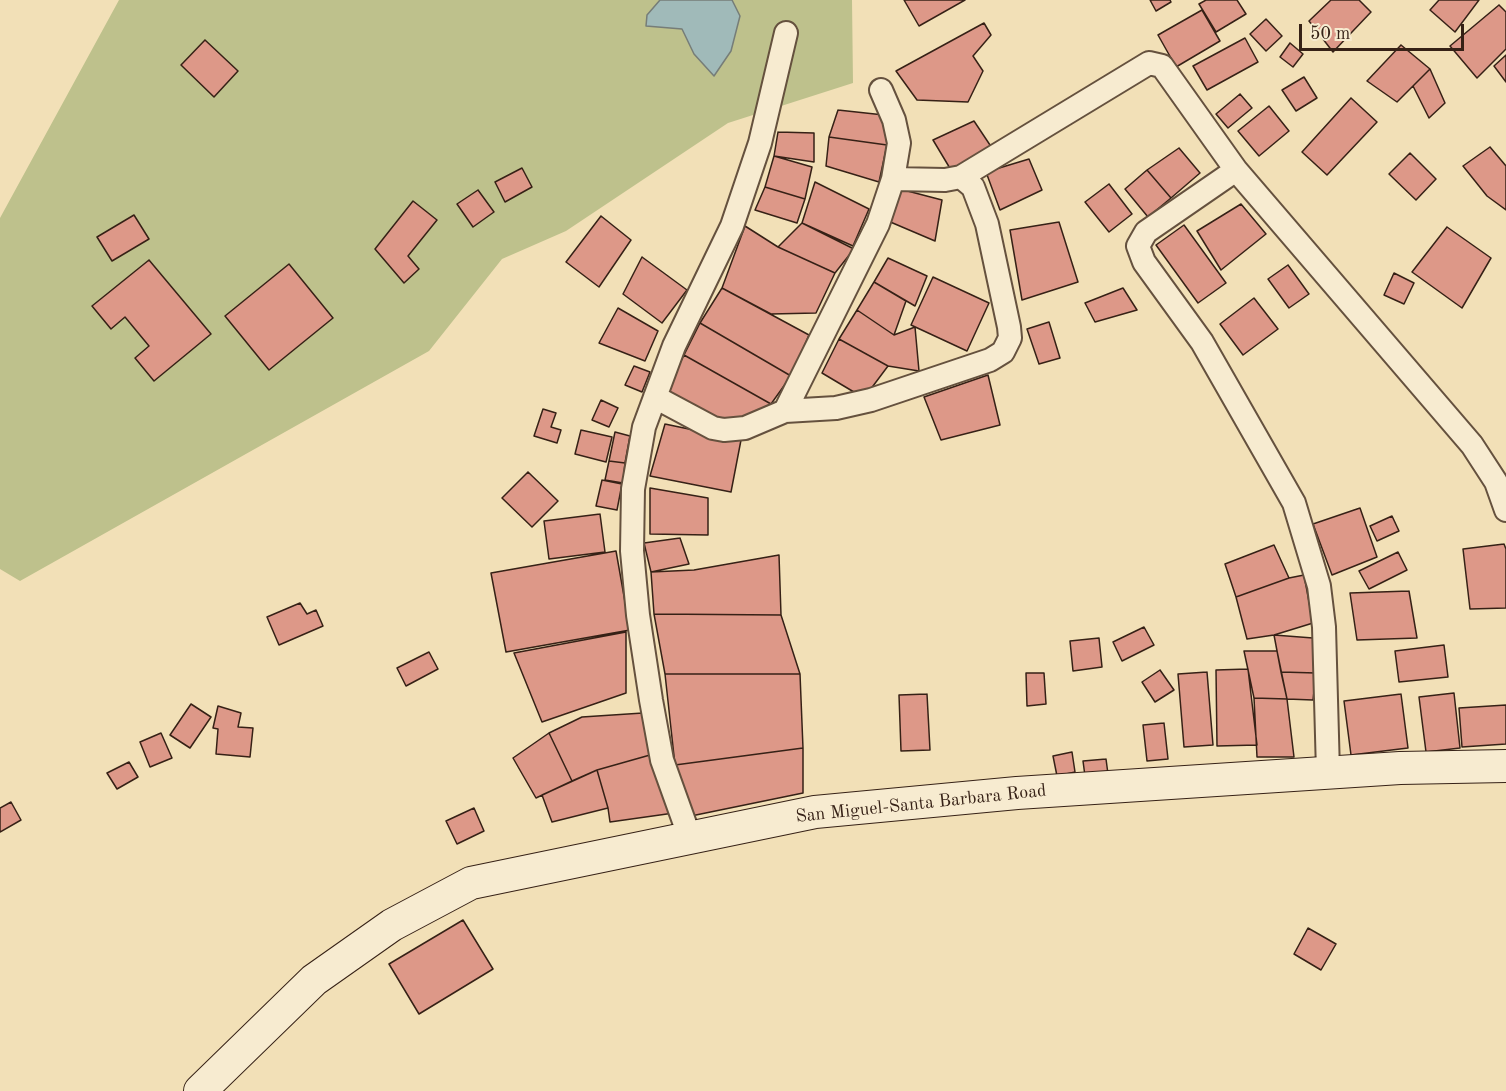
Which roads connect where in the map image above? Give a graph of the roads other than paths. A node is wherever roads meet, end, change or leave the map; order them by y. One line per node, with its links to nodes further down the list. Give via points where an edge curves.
1 (786, 33): 6 (street, via 760,143 732,226 674,346)
2 (881, 90): 5 (street, via 899,143)
3 (1236, 170): 4 (street, via 1168,71 1149,63); 8 (street, via 1472,445 1496,482); 10 (street, via 1146,232 1138,246 1144,262 1202,342 1294,503 1319,586 1327,651)
4 (961, 177): 5 (street); 7 (street, via 973,187 987,224 1009,327 1010,338 1003,352 990,360 871,400 836,408)
5 (893, 179): 7 (street, via 878,224)
6 (655, 397): 7 (street, via 724,430 745,428); 11 (street, via 644,427 633,489 632,551 660,750)
7 (785, 411)
8 (1506, 510)
9 (1506, 766): 10 (main road, San Miguel-Santa Barbara Road)
10 (1328, 772): 11 (main road, San Miguel-Santa Barbara Road, via 1017,793 815,812)
11 (690, 838): 12 (main road, San Miguel-Santa Barbara Road, via 471,883 392,925 314,980)
12 (200, 1091)

